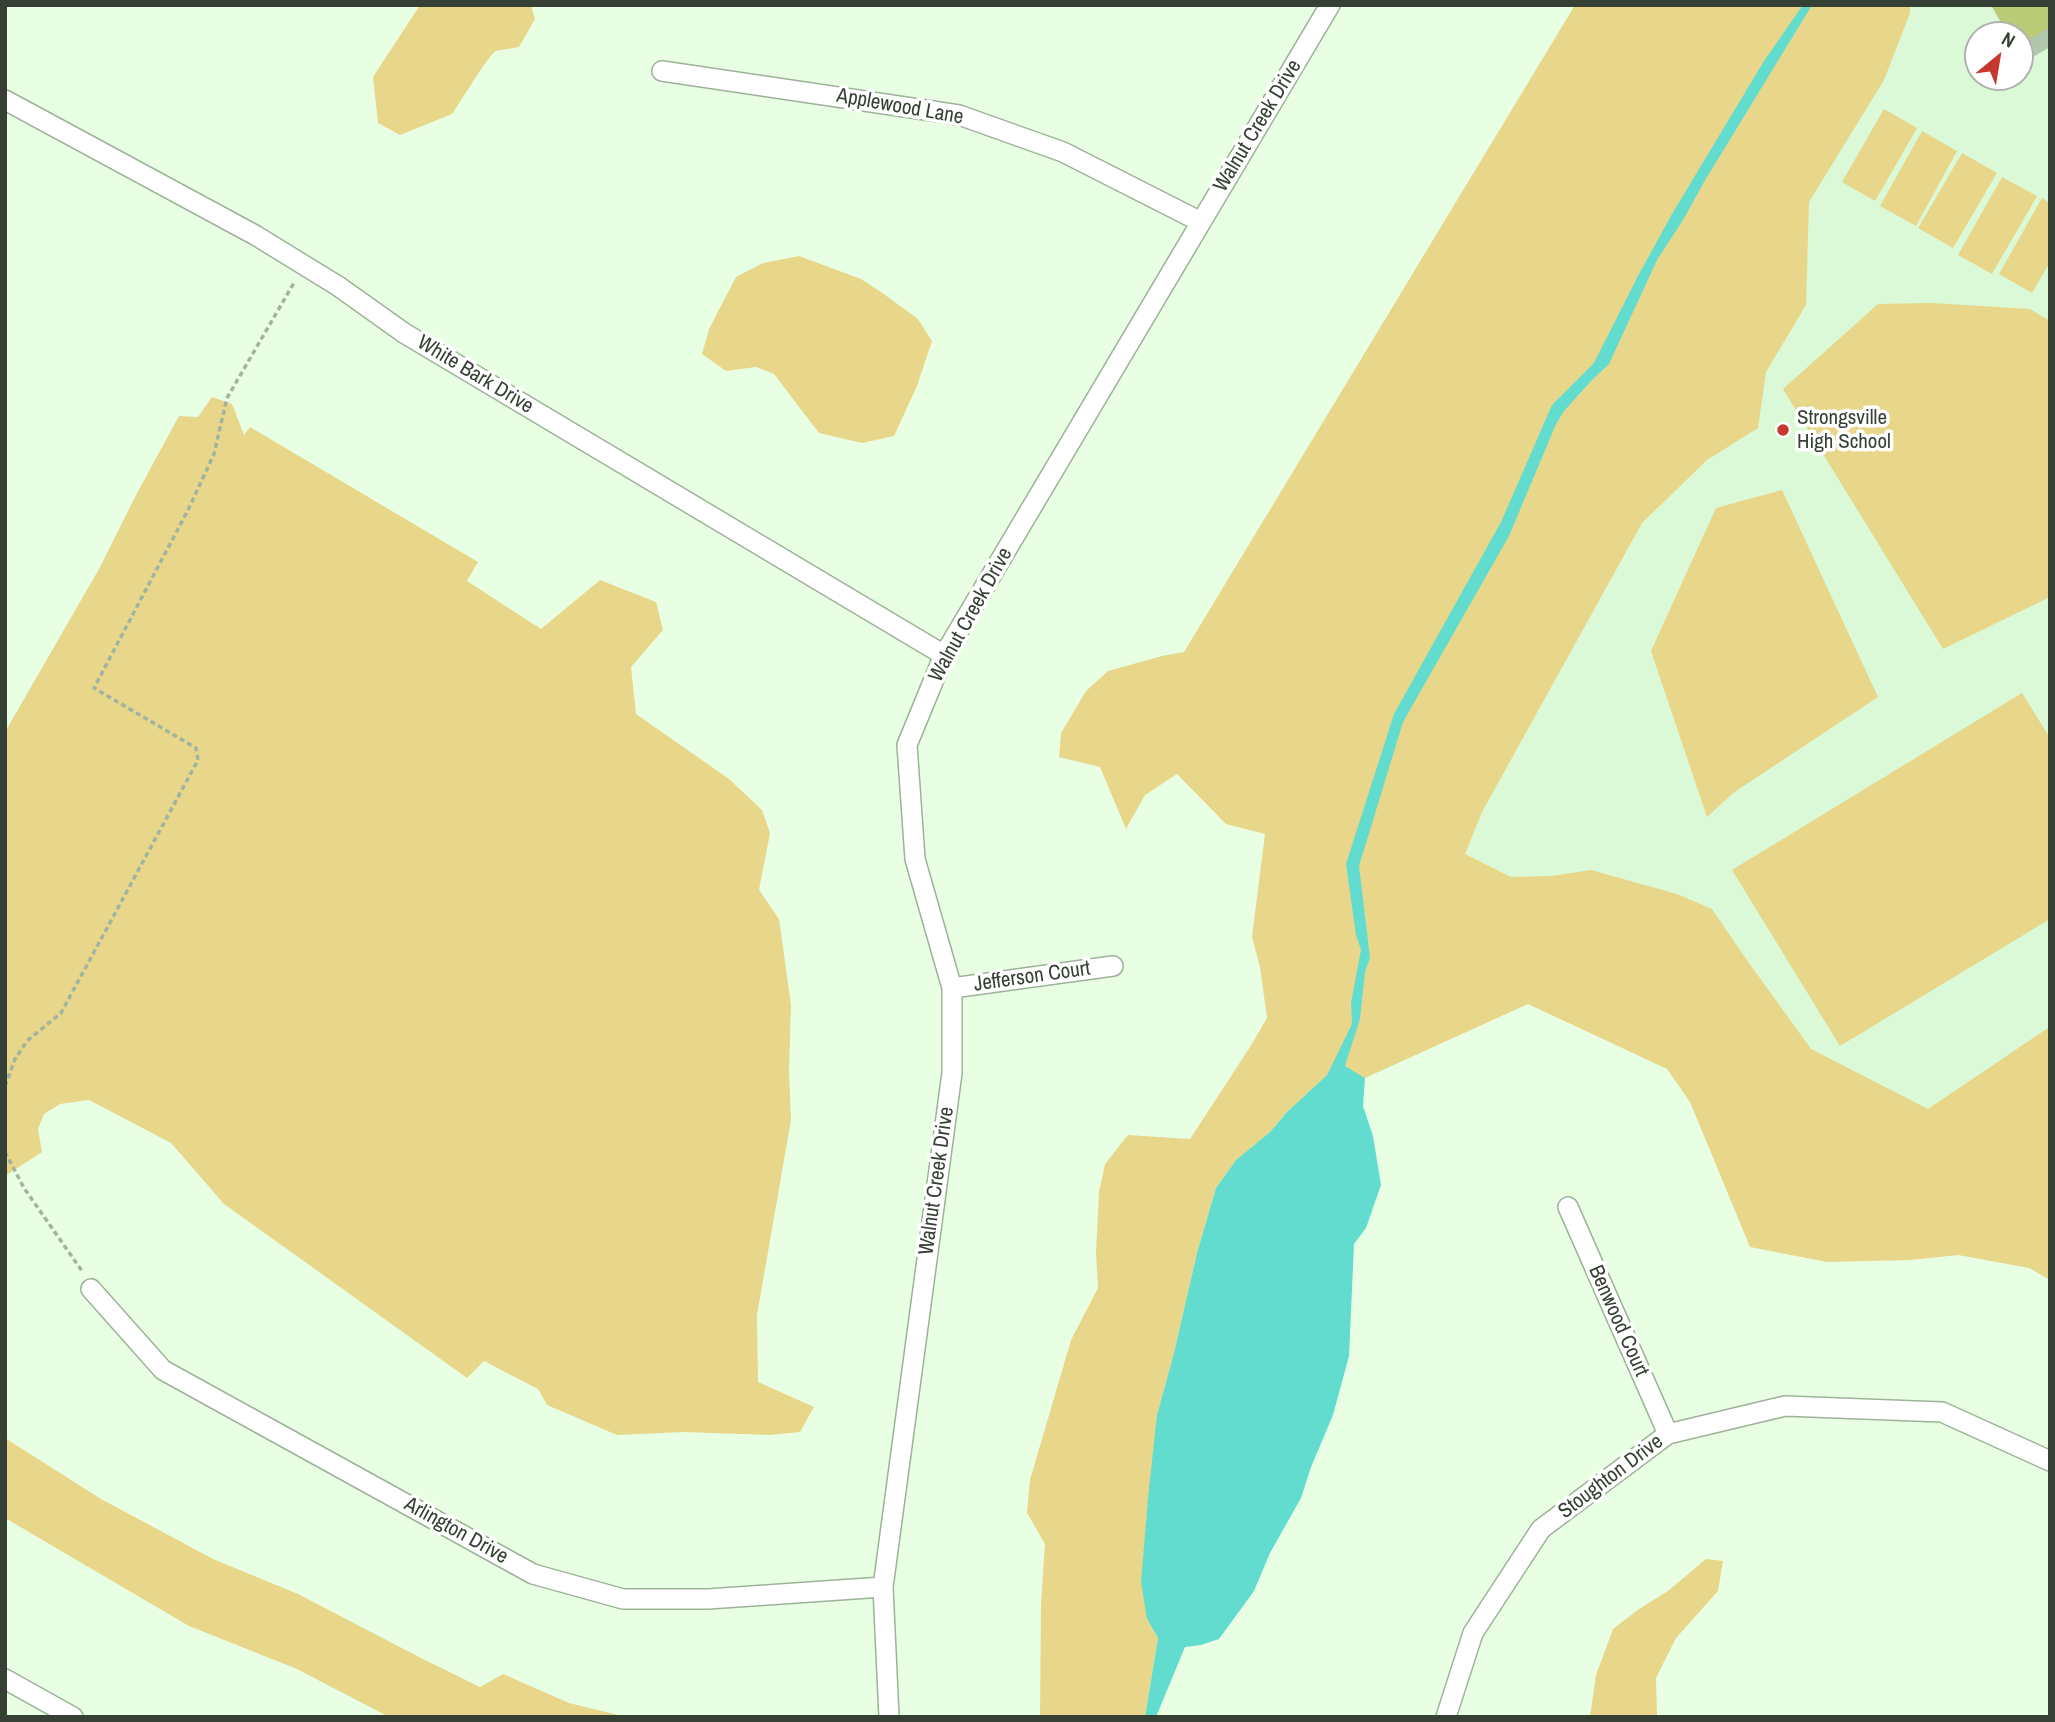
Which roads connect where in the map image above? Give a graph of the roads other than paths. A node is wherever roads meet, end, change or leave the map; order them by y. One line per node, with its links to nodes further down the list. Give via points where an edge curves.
1 (1330, 5): 4 (street, Walnut Creek Drive)
2 (662, 71): 4 (street, Applewood Lane, via 959,115 1063,152)
3 (5, 100): 5 (street, White Bark Drive, via 255,235 404,333)
4 (1201, 222): 5 (street, Walnut Creek Drive)
5 (944, 655): 7 (street, Walnut Creek Drive, via 907,744 915,859)
6 (1113, 966): 7 (street, Jefferson Court)
7 (952, 988): 12 (street, Walnut Creek Drive, via 952,1073)
8 (1568, 1207): 10 (street, Benwood Court)
9 (91, 1289): 12 (street, Arlington Drive, via 163,1370 533,1574 623,1599 708,1599)
10 (1668, 1434): 11 (street, Stoughton Drive, via 1785,1406 1942,1412); 16 (street, Stoughton Drive, via 1541,1529 1473,1633)
11 (2050, 1461)
12 (883, 1587): 15 (street, Walnut Creek Drive)
13 (5, 1679): 14 (street)
14 (73, 1717)
15 (889, 1717)
16 (1446, 1717)

